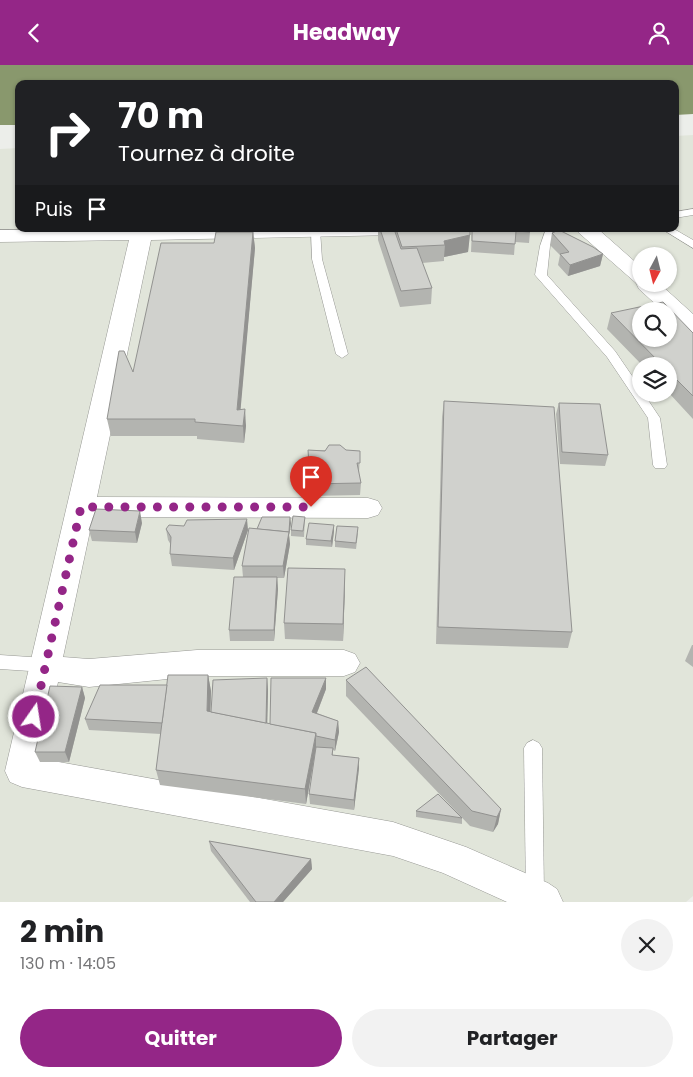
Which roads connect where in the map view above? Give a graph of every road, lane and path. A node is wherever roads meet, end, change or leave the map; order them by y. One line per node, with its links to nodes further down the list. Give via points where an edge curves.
1 (693, 212): 2 (lane)
2 (679, 214)
3 (142, 232): 8 (street); 15 (street)
4 (315, 232): 13 (lane, via 317,259)
5 (551, 232): 14 (lane, via 545,245 541,275 611,355 654,418)
6 (589, 232): 10 (street)
7 (672, 232): 9 (lane)
8 (0, 236)
9 (693, 245)
10 (632, 270)
11 (657, 293): 12 (street)
12 (693, 327)
13 (342, 353)
14 (660, 465)
15 (81, 507): 16 (street); 19 (street)
16 (368, 508)
17 (0, 662): 19 (lane)
18 (344, 663): 19 (street, via 197,663 89,673)
19 (45, 665): 21 (street, via 22,771 393,839 432,850)
20 (533, 748): 21 (lane)
21 (539, 899)

